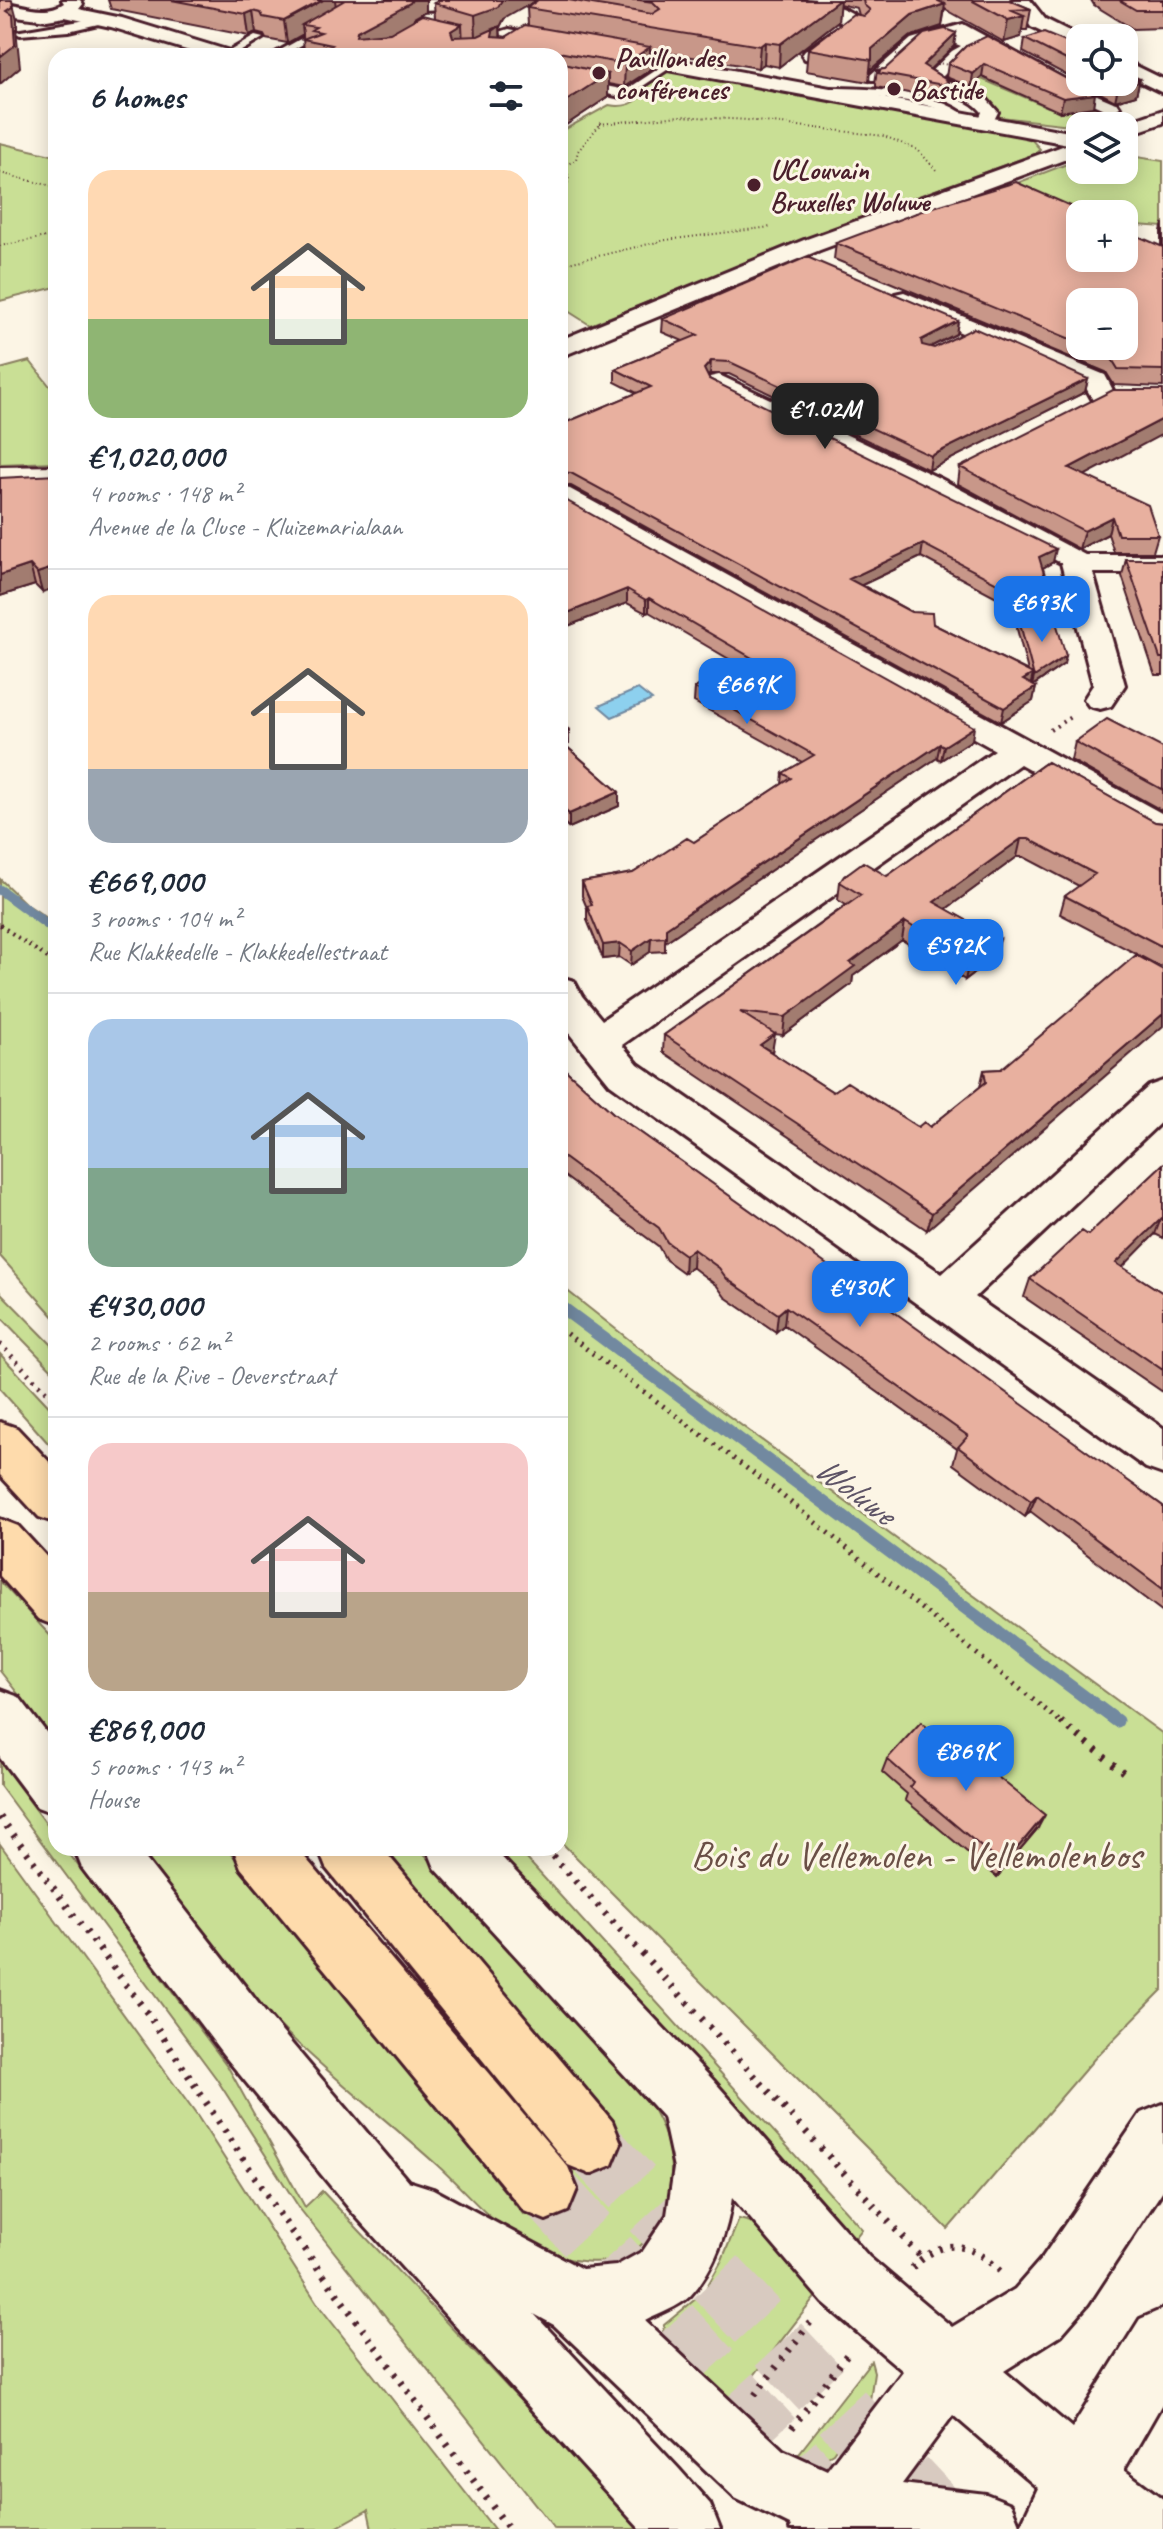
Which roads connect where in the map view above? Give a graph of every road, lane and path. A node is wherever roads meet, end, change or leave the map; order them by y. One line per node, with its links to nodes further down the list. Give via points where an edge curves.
1 (394, 0): 7 (street)
2 (462, 0): 7 (street)
3 (1021, 0): 11 (street)
4 (787, 1): 28 (street, via 844,13 854,30)
5 (12, 5): 6 (street, via 20,13 37,15)
6 (68, 6): 8 (street)
7 (434, 9)
8 (104, 20): 10 (lane); 16 (street)
9 (340, 24): 18 (lane)
10 (20, 32)
11 (1043, 38): 14 (street); 19 (street)
12 (256, 39): 17 (lane)
13 (984, 41): 19 (street); 21 (street, via 952,26 916,42); 24 (street, via 957,54)
14 (1066, 42)
15 (465, 45): 23 (street, via 520,35)
16 (207, 48)
17 (240, 48)
18 (289, 48)
19 (999, 51): 33 (street)
20 (875, 52): 21 (path, bridge)
21 (905, 57): 26 (street)
22 (928, 62): 24 (street); 24 (path, bridge)
23 (670, 64): 28 (street); 32 (lane)
24 (958, 67): 29 (street, via 932,78)
25 (1138, 74): 30 (street)
26 (872, 80): 29 (street); 31 (lane); 35 (lane)
27 (568, 82): 32 (lane)
28 (775, 83): 31 (street)
29 (938, 84): 36 (street, via 979,100 990,112)
30 (1163, 87)
31 (822, 91): 35 (street)
32 (627, 94): 37 (path)
33 (1112, 107)
34 (1163, 116): 38 (street)
35 (962, 117): 36 (street)
36 (986, 121): 39 (street)
37 (600, 124): 43 (path); 45 (path, via 680,116 884,136 918,150)
38 (1138, 125)
39 (1034, 133): 40 (street); 41 (street)
40 (1066, 138)
41 (1066, 149)
42 (1066, 152): 50 (street)
43 (568, 164)
44 (0, 173): 46 (path)
45 (939, 181)
46 (48, 185)
47 (773, 227): 51 (path, via 666,240)
48 (48, 237): 49 (path)
49 (0, 246)
50 (794, 253): 52 (street); 54 (street)
51 (568, 263)
52 (827, 267)
53 (882, 290): 56 (street, via 972,334 1113,389)
54 (568, 345)
55 (719, 383): 60 (street)
56 (1076, 410)
57 (956, 470): 60 (street)
58 (48, 474): 59 (street)
59 (0, 475)
60 (929, 484): 62 (street)
61 (568, 499): 65 (street)
62 (1076, 564): 63 (street); 64 (street, via 1109,685)
63 (1163, 564)
64 (1100, 699): 65 (path)
65 (1019, 749): 66 (street); 70 (street)
66 (1163, 829)
67 (0, 925): 68 (path)
68 (48, 958)
69 (568, 1006): 70 (street)
70 (598, 1042): 72 (street, via 624,1074)
71 (1163, 1096): 72 (street)
72 (943, 1300): 77 (street)
73 (568, 1335): 82 (path, via 773,1488)
74 (0, 1344): 75 (path)
75 (48, 1394)
76 (0, 1442): 78 (highway)
77 (1163, 1454)
78 (48, 1493)
79 (0, 1541): 80 (highway)
80 (48, 1594)
81 (0, 1715): 83 (street)
82 (1123, 1772)
83 (48, 1778)
84 (0, 1817): 107 (path, via 148,2014 288,2227)
85 (108, 1856): 94 (street)
86 (268, 1856): 93 (highway)
87 (353, 1856): 92 (highway)
88 (462, 1856): 90 (street)
89 (552, 1856): 95 (path)
90 (691, 2102): 98 (street, via 705,2168 697,2226 666,2274 622,2298); 102 (street, via 846,2280)
91 (1163, 2135): 102 (street, via 1065,2281 1038,2312)
92 (590, 2143)
93 (546, 2189)
94 (374, 2190): 98 (street); 108 (street)
95 (921, 2257): 96 (path, via 948,2244 978,2249); 97 (path)
96 (995, 2265)
97 (904, 2278)
98 (577, 2302): 106 (street, via 759,2474)
99 (822, 2306): 103 (path)
100 (1163, 2342): 105 (street)
101 (852, 2348): 104 (path)
102 (947, 2368): 105 (street); 106 (street)
103 (751, 2401)
104 (783, 2440)
105 (1066, 2504): 110 (street)
106 (831, 2520): 109 (street)
107 (509, 2529)
108 (685, 2529)
109 (986, 2529)
110 (1146, 2529)

